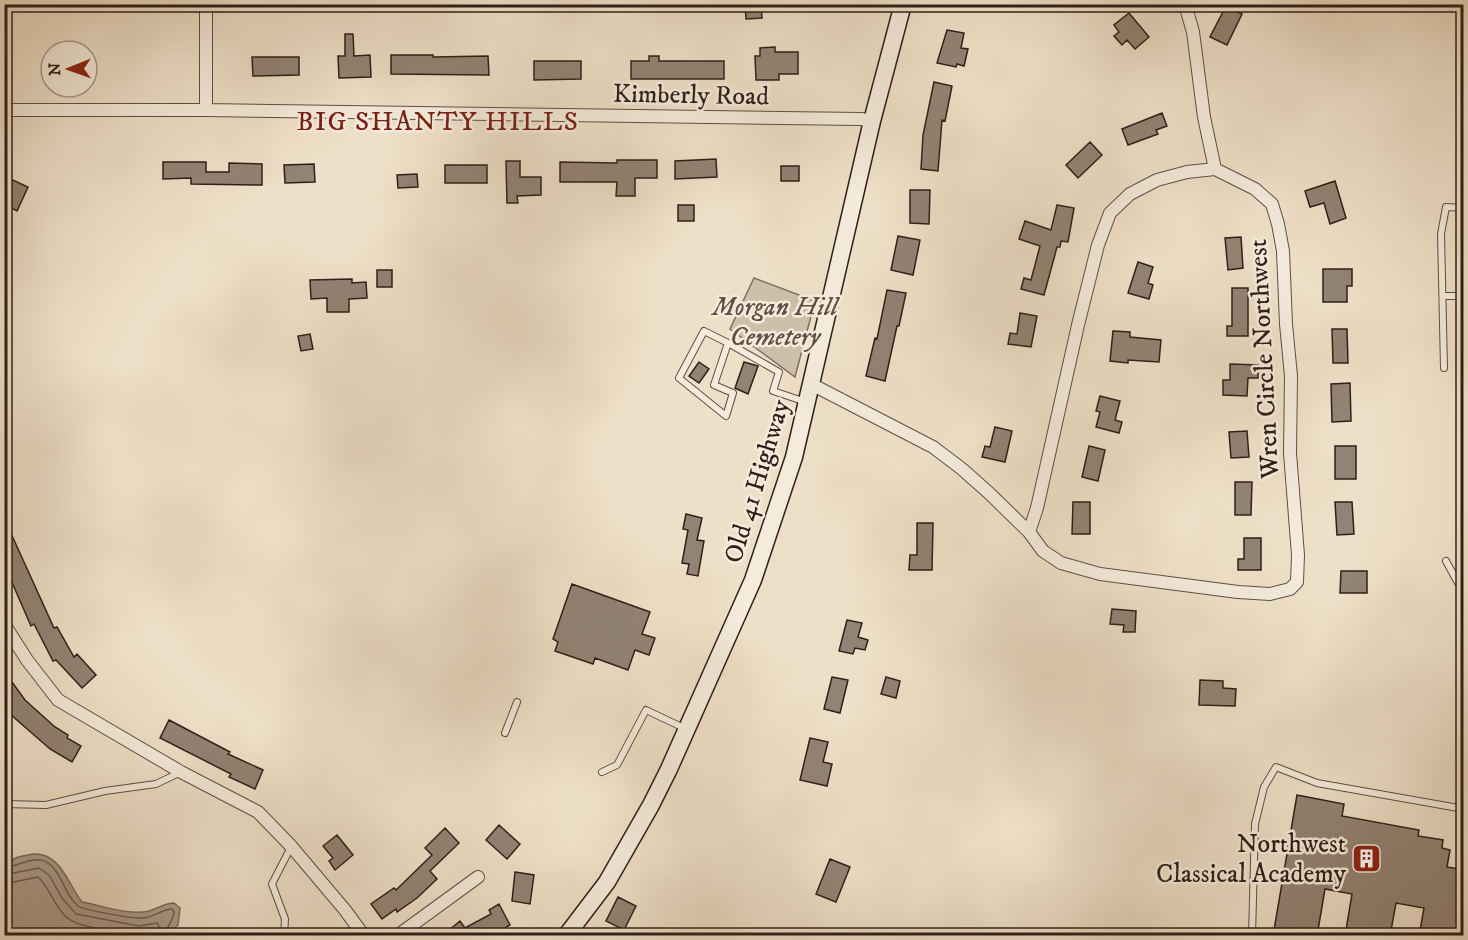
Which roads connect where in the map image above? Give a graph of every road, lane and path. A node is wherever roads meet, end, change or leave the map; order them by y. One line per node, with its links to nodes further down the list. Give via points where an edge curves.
1 (206, 4): 5 (street)
2 (903, 4): 6 (main road, Old 41 Highway)
3 (1185, 4): 7 (street)
4 (6, 110): 5 (street, Kimberly Road)
5 (206, 110): 6 (street, Kimberly Road)
6 (872, 121): 13 (main road, Old 41 Highway)
7 (1215, 169): 15 (street, via 1157,180 1130,194 1110,213 1080,314); 15 (street, Wren Circle Northwest, via 1255,189 1272,204 1278,224 1291,376 1290,453 1297,582 1290,589 1270,594 1100,574 1061,563 1043,551)
8 (1464, 208): 9 (lane, via 1446,207 1442,234)
9 (1443, 296): 10 (lane); 12 (lane)
10 (1464, 296)
11 (728, 343): 11 (lane, via 714,386 733,393 726,416 679,378 704,331); 14 (lane, via 779,372 773,391)
12 (1444, 368)
13 (811, 384): 14 (main road, Old 41 Highway); 15 (street, via 933,447)
14 (807, 402): 20 (main road, Old 41 Highway, via 782,495 753,580)
15 (1029, 532)
16 (1446, 561): 17 (lane, via 1458,583)
17 (1464, 583)
18 (4, 624): 22 (street, via 58,700)
19 (517, 702): 21 (lane)
20 (686, 729): 23 (lane, via 646,710 617,765); 31 (main road, Old 41 Highway, via 669,769 607,882)
21 (505, 733)
22 (181, 771): 24 (lane, via 156,784 46,805); 26 (street, via 258,812)
23 (603, 772)
24 (4, 804)
25 (1464, 809): 32 (lane, via 1317,783 1276,767 1264,787 1255,824)
26 (291, 846): 28 (lane, via 272,884 285,919); 29 (street)
27 (478, 877): 30 (street)
28 (284, 936)
29 (364, 936)
30 (397, 936)
31 (566, 936)
32 (1252, 936)

